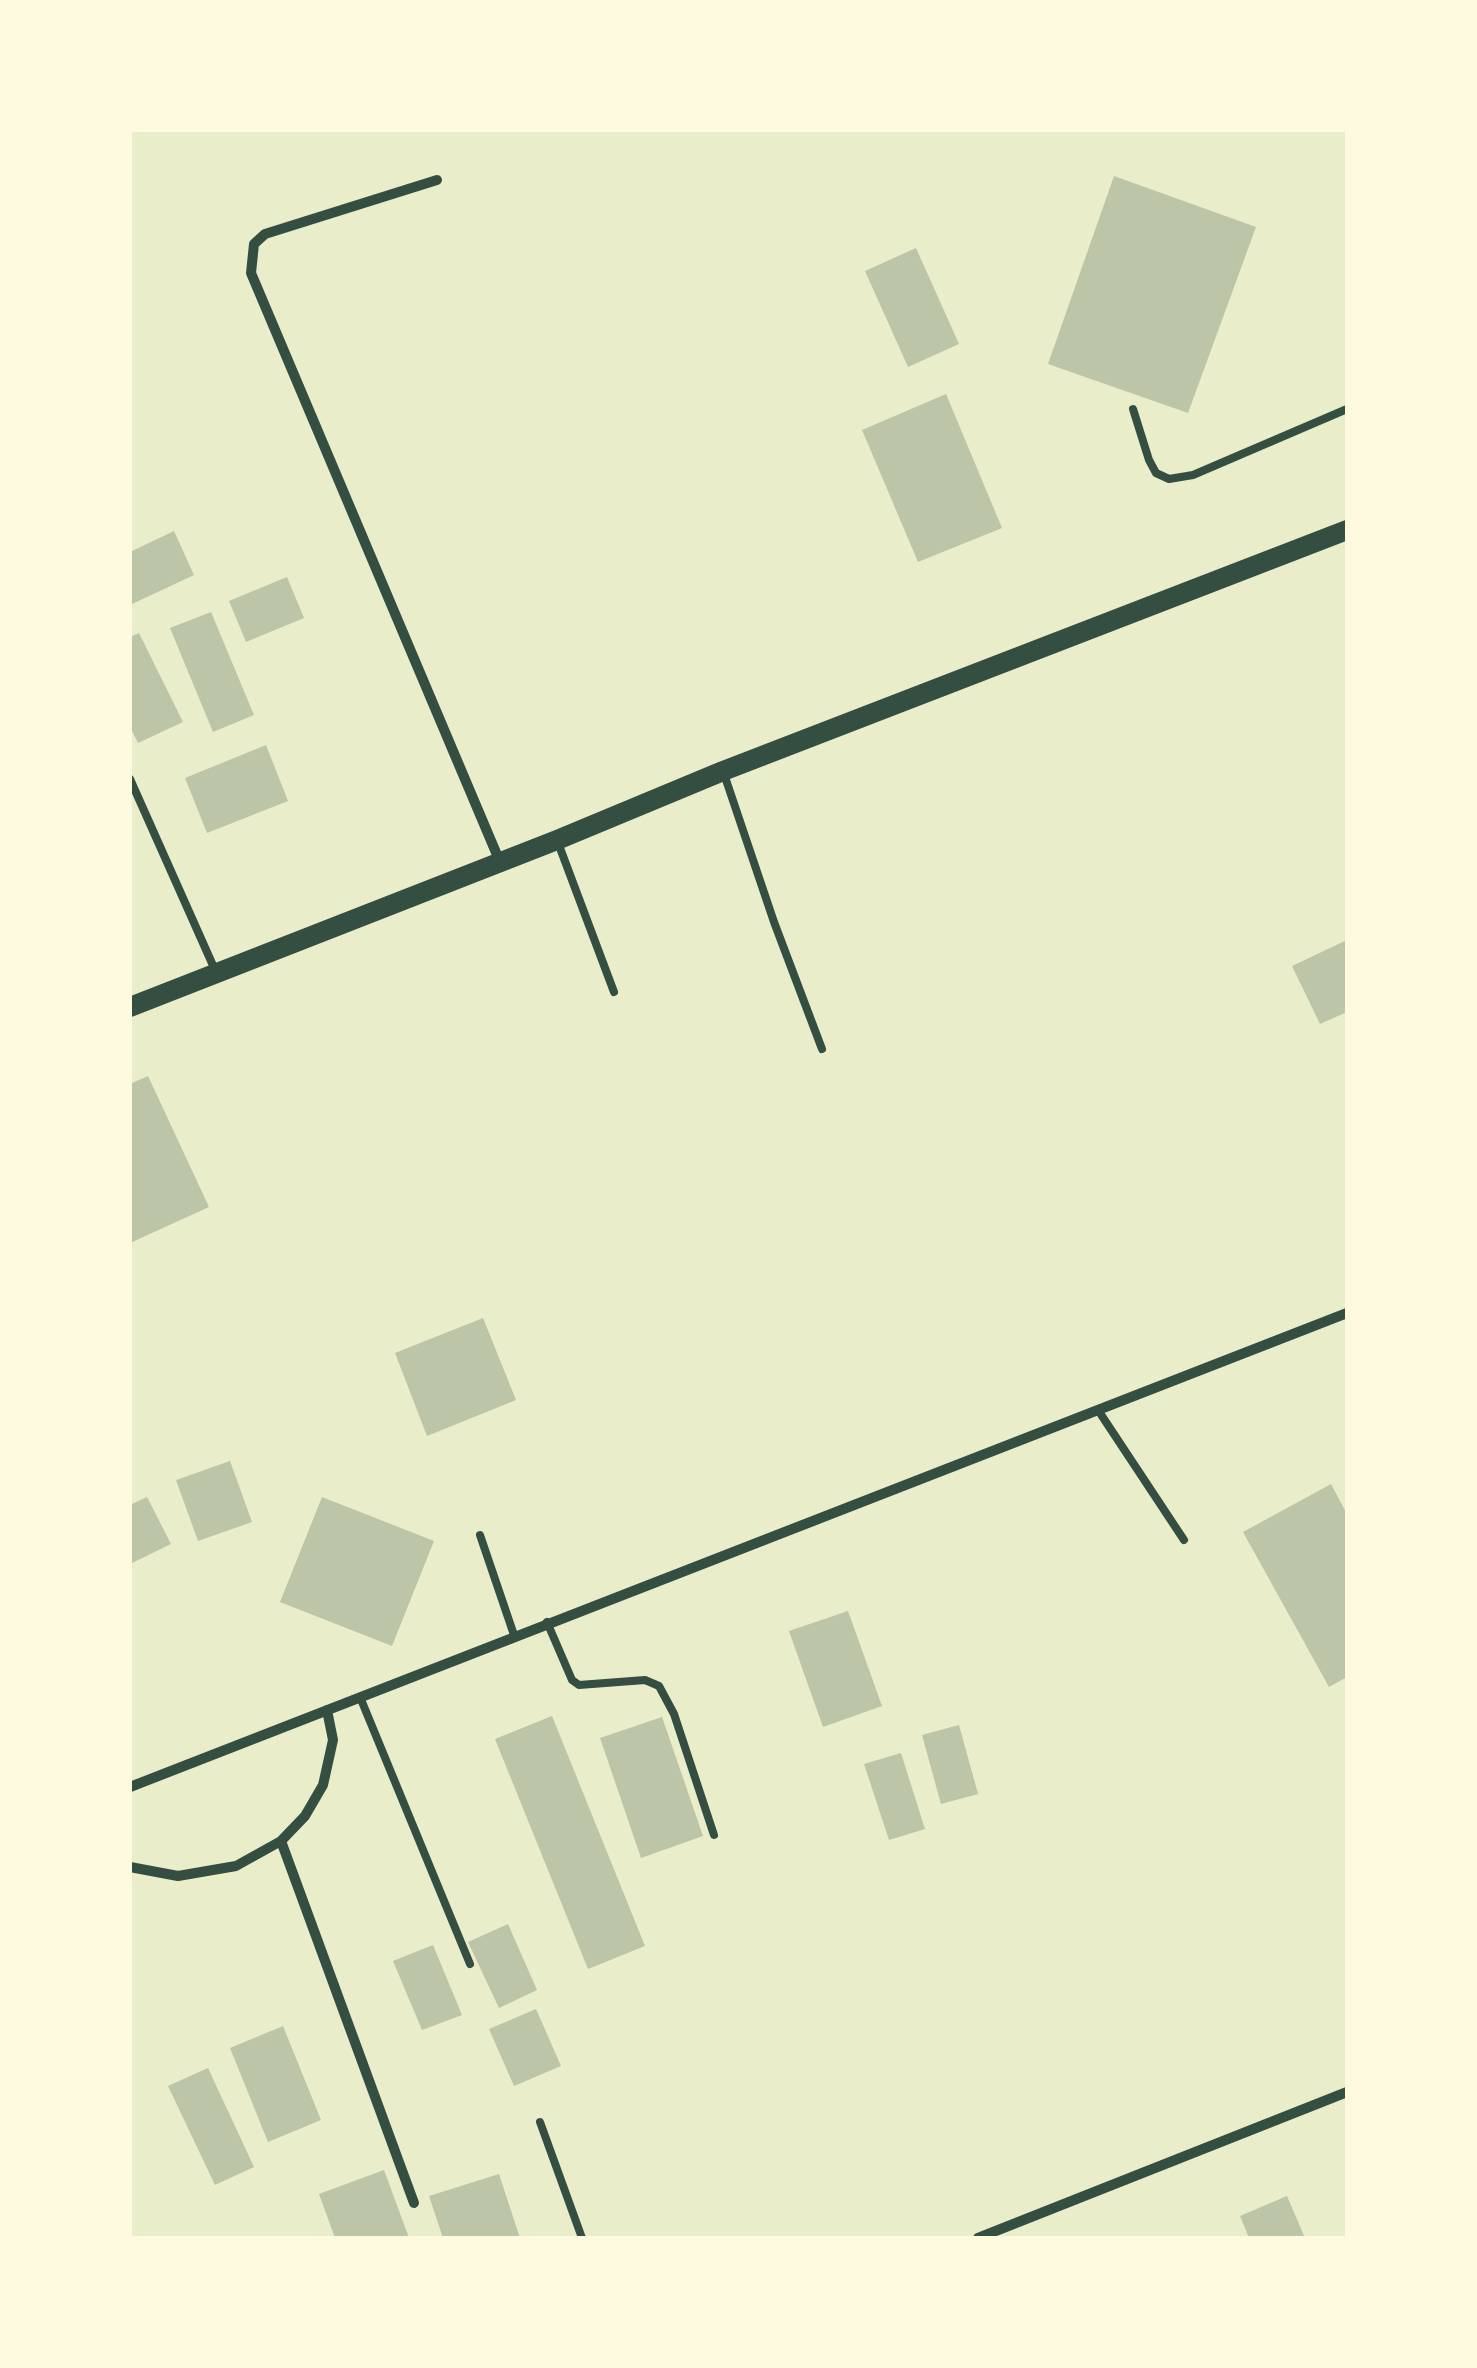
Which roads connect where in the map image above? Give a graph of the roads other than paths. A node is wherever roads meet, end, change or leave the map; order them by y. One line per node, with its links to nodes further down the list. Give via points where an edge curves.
1 (437, 180): 8 (street, via 265,234 254,244 251,273)
2 (1347, 408): 3 (lane, via 1193,475 1169,479 1149,460)
3 (1134, 410)
4 (1347, 530): 5 (main road)
5 (724, 771): 7 (main road); 12 (lane)
6 (130, 779): 9 (lane)
7 (558, 840): 8 (main road); 10 (lane)
8 (500, 862): 9 (main road)
9 (218, 974): 11 (main road)
10 (614, 992)
11 (130, 1007)
12 (822, 1049)
13 (1347, 1312): 14 (street)
14 (1098, 1410): 16 (lane); 17 (street)
15 (480, 1534): 18 (lane)
16 (1184, 1540)
17 (547, 1622): 18 (street); 22 (lane, via 579,1685 645,1680 659,1686)
18 (514, 1635): 19 (street)
19 (360, 1697): 20 (street); 25 (lane)
20 (326, 1710): 21 (street); 23 (street, via 333,1740 323,1785)
21 (130, 1787)
22 (714, 1835)
23 (282, 1841): 24 (street, via 236,1866 178,1876); 28 (street)
24 (130, 1866)
25 (470, 1964)
26 (1347, 2092): 30 (street)
27 (540, 2122): 29 (lane)
28 (414, 2203)
29 (582, 2238)
30 (978, 2238)

